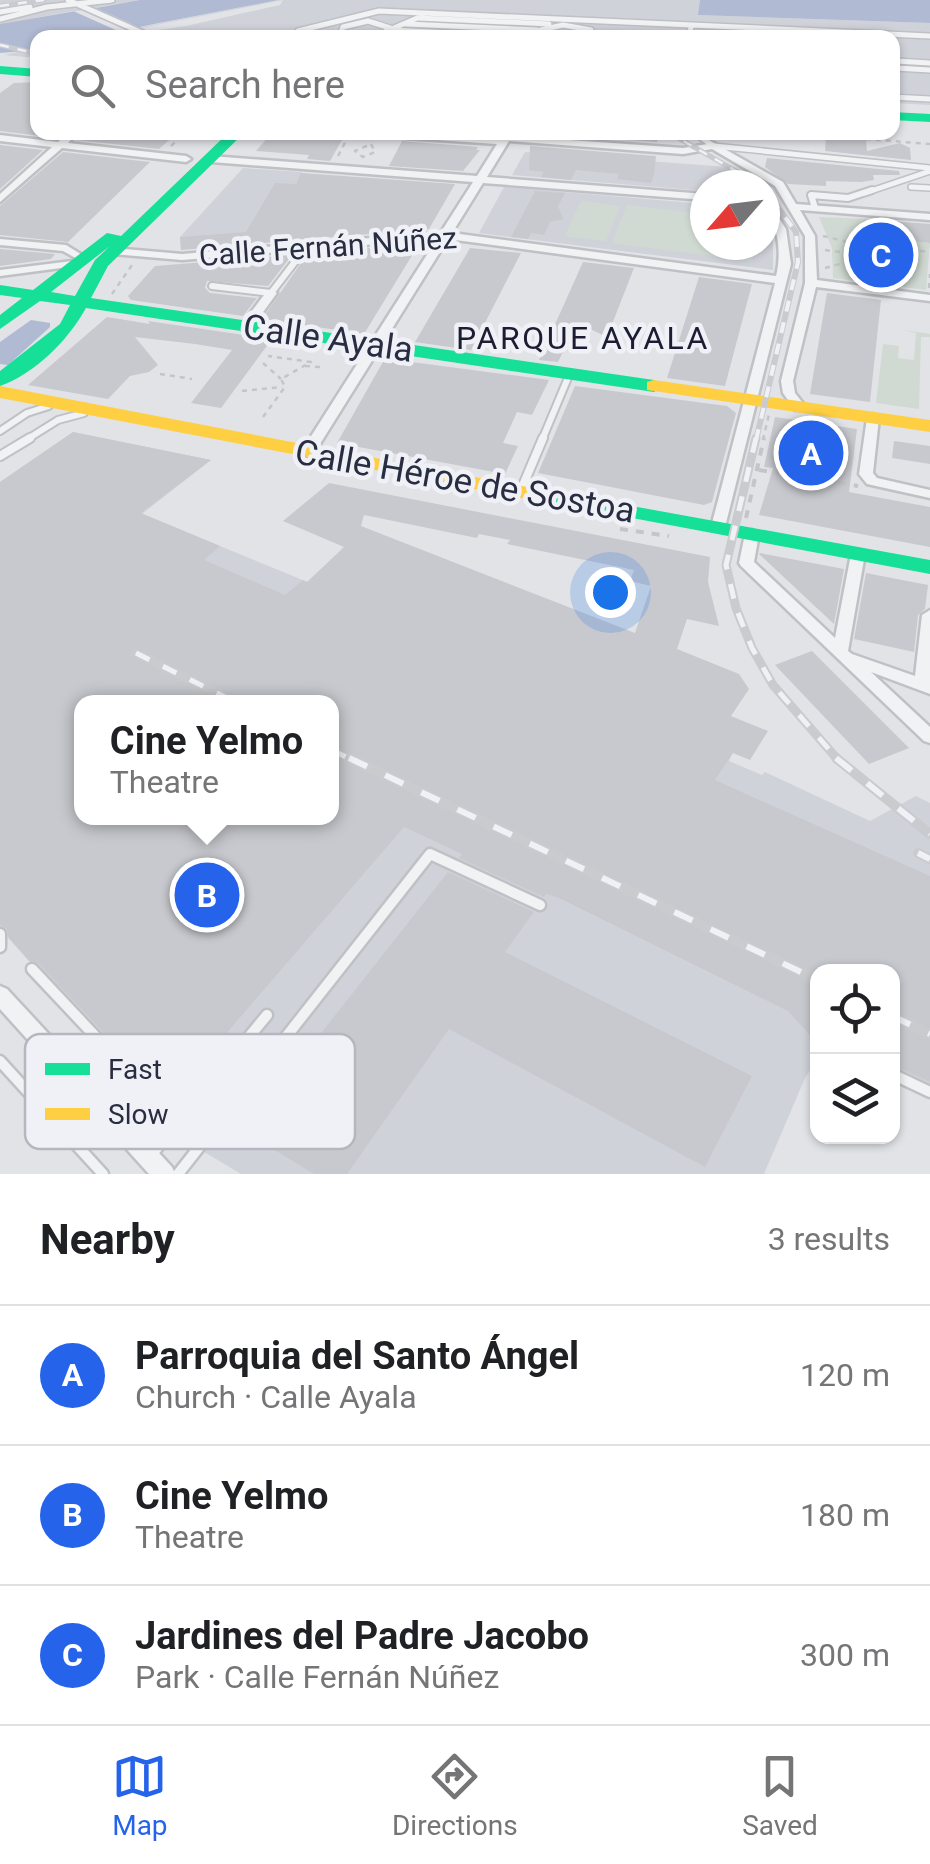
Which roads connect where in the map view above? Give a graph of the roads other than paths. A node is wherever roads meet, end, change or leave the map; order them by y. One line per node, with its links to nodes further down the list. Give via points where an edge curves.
1 (69, 0): 4 (lane); 6 (lane)
2 (92, 0): 4 (lane)
3 (112, 0): 4 (lane)
4 (78, 7): 6 (lane); 14 (lane)
5 (426, 12): 7 (lane); 12 (lane); 15 (lane, via 379,11)
6 (0, 15)
7 (368, 22): 8 (lane); 10 (lane)
8 (353, 23): 16 (lane); 17 (lane)
9 (572, 24): 10 (lane); 11 (lane); 21 (lane)
10 (399, 25): 11 (lane); 18 (lane); 19 (lane); 20 (lane); 20 (lane)
11 (562, 25): 20 (lane)
12 (691, 25): 13 (lane); 22 (lane)
13 (716, 27): 23 (lane); 24 (lane)
14 (130, 30)
15 (306, 30)
16 (310, 30)
17 (341, 30)
18 (391, 30)
19 (416, 30)
20 (542, 30)
21 (592, 30)
22 (691, 30)
23 (716, 30)
24 (744, 30)
25 (900, 36): 26 (lane)
26 (930, 36)
27 (0, 61): 30 (main road)
28 (900, 64): 29 (lane)
29 (930, 66)
30 (20, 71)
31 (930, 100): 32 (lane)
32 (900, 102)
33 (900, 105): 34 (main road)
34 (930, 115)
35 (900, 126): 36 (main road)
36 (930, 128)
37 (0, 138): 44 (street)
38 (66, 140): 44 (street)
39 (201, 140): 46 (main road)
40 (230, 140): 47 (main road)
41 (506, 140): 49 (street)
42 (536, 140): 45 (street, via 684,150)
43 (705, 140): 45 (lane)
44 (60, 146): 46 (street); 53 (street)
45 (714, 146): 48 (lane); 54 (street, via 778,184)
46 (175, 156): 62 (main road, via 114,235)
47 (211, 160): 49 (street); 61 (main road)
48 (930, 170): 55 (lane, via 848,198 811,195)
49 (481, 178): 52 (street); 58 (street)
50 (911, 186): 51 (lane)
51 (930, 188)
52 (690, 196)
53 (0, 199)
54 (795, 207): 55 (street); 64 (street, via 808,234)
55 (815, 208): 56 (street)
56 (930, 217)
57 (780, 228): 65 (street)
58 (446, 235): 60 (street, Calle Fernán Núñez); 65 (street, Calle Fernán Núñez); 74 (street)
59 (0, 242): 62 (street, via 66,248)
60 (299, 247): 61 (street, Calle Fernán Núñez, via 182,257); 68 (lane, via 301,254)
61 (113, 251): 71 (main road, via 92,278)
62 (77, 261): 63 (street); 69 (main road)
63 (0, 272)
64 (811, 277): 70 (street); 80 (street, via 787,380)
65 (780, 280): 78 (street)
66 (212, 286): 68 (lane)
67 (0, 290): 69 (main road, Calle Ayala)
68 (271, 294): 73 (street)
69 (35, 296): 71 (main road, Calle Ayala); 72 (main road)
70 (930, 298)
71 (91, 305): 73 (main road, Calle Ayala); 76 (main road)
72 (0, 324)
73 (246, 326): 74 (main road, Calle Ayala)
74 (378, 345): 75 (main road, Calle Ayala); 85 (street)
75 (570, 373): 78 (main road, Calle Ayala); 87 (lane)
76 (0, 380)
77 (0, 392): 79 (main road, Calle Héroe de Sostoa)
78 (761, 401): 80 (main road, Calle Ayala); 89 (street)
79 (60, 405): 81 (main road, Calle Héroe de Sostoa); 84 (lane, via 28,413)
80 (800, 407): 82 (main road, Calle Ayala)
81 (101, 414): 85 (main road, Calle Héroe de Sostoa); 86 (lane, via 58,420)
82 (874, 418): 83 (main road, Calle Ayala); 88 (street, via 866,474 883,486)
83 (930, 426)
84 (0, 431)
85 (308, 452): 87 (main road, Calle Héroe de Sostoa)
86 (0, 456)
87 (521, 490): 89 (main road, Calle Héroe de Sostoa)
88 (930, 494)
89 (718, 527): 90 (main road, Calle Héroe de Sostoa)
90 (748, 533): 91 (main road, Calle Héroe de Sostoa); 94 (street, via 746,564)
91 (858, 554): 92 (main road, Calle Héroe de Sostoa); 94 (street)
92 (930, 567)
93 (930, 616): 95 (street)
94 (842, 654): 95 (street); 96 (street)
95 (926, 686)
96 (930, 737)
97 (540, 905): 106 (lane, via 430,854)
98 (0, 934): 99 (lane)
99 (0, 947)
100 (32, 969): 104 (lane)
101 (0, 995): 103 (street)
102 (267, 1015): 105 (lane)
103 (36, 1034)
104 (92, 1034)
105 (252, 1034)
106 (288, 1034)
107 (0, 1061): 109 (lane)
108 (900, 1078): 110 (lane)
109 (25, 1088)
110 (930, 1092)
111 (80, 1149): 113 (lane)
112 (198, 1149): 114 (lane)
113 (103, 1174)
114 (178, 1174)

